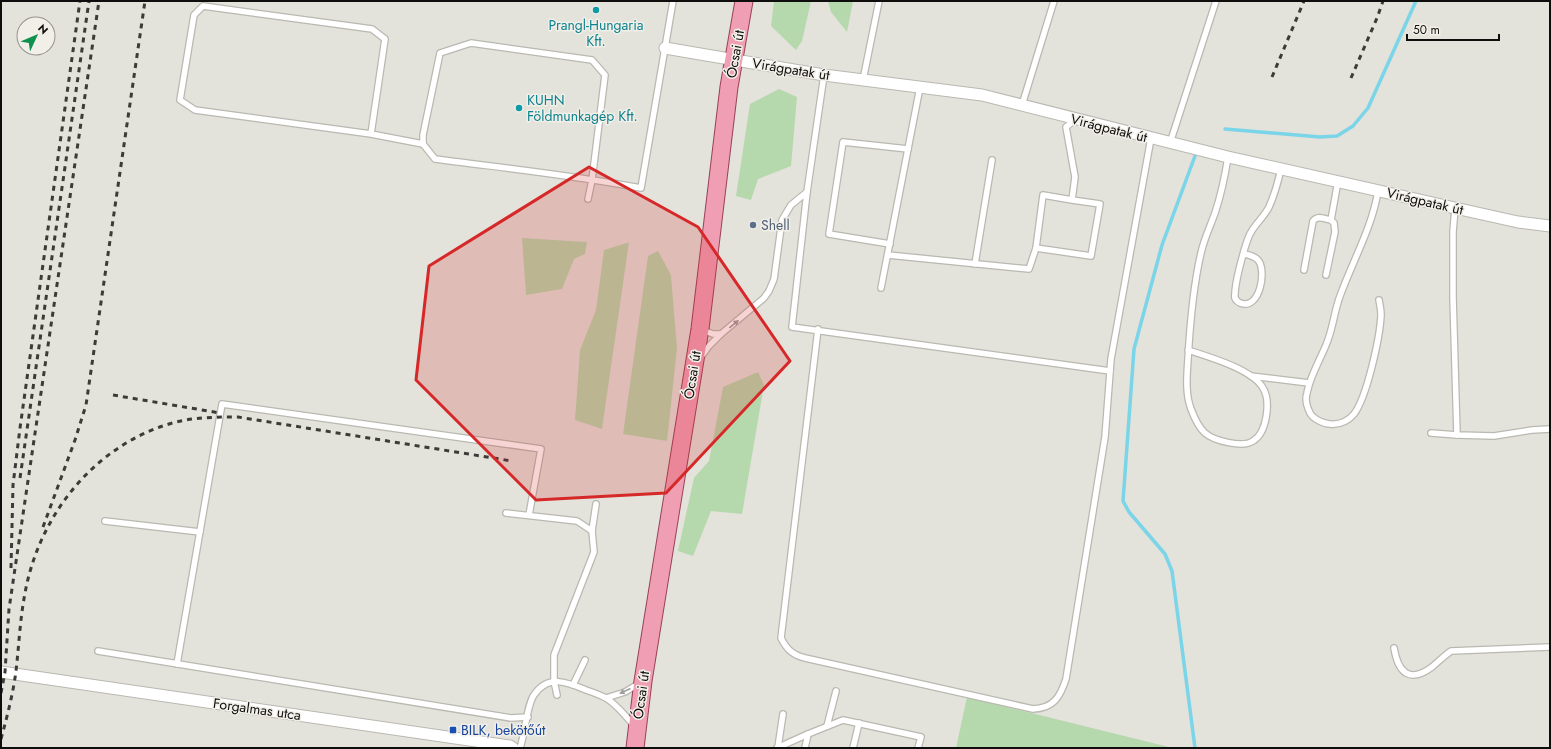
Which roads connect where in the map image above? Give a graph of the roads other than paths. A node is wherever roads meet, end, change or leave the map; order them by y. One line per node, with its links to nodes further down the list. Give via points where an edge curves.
1 (673, 1): 6 (lane)
2 (744, 1): 7 (main road, Ócsai út)
3 (879, 1): 9 (lane)
4 (1054, 1): 11 (lane)
5 (1216, 1): 15 (lane)
6 (665, 48): 7 (street, Virágpatak út); 21 (lane, via 641,188)
7 (734, 60): 8 (street, Virágpatak út); 39 (main road, Ócsai út)
8 (824, 75): 9 (street, Virágpatak út); 24 (lane)
9 (863, 80): 10 (street, Virágpatak út)
10 (920, 87): 11 (street, Virágpatak út, via 982,95); 17 (lane)
11 (1022, 105): 12 (street, Virágpatak út)
12 (1076, 119): 14 (street, Virágpatak út); 26 (lane, via 1066,127 1075,177)
13 (371, 134): 13 (lane, via 195,110 180,100 194,15 203,6 372,29 385,39); 16 (lane)
14 (1151, 138): 15 (street, Virágpatak út); 43 (lane)
15 (1170, 143): 18 (street, Virágpatak út)
16 (423, 144): 21 (lane, via 435,159); 21 (lane, via 440,53 472,43 592,60 605,75)
17 (908, 149): 30 (lane); 30 (lane, via 844,142 829,234)
18 (1228, 157): 20 (street, Virágpatak út); 42 (lane, via 1224,180 1201,254 1190,318)
19 (992, 160): 34 (lane)
20 (1281, 169): 22 (street, Virágpatak út); 32 (lane, via 1276,190 1268,208 1249,237)
21 (592, 180): 25 (lane)
22 (1338, 181): 23 (street, Virágpatak út); 28 (lane)
23 (1378, 190): 27 (street, Virágpatak út); 45 (lane, via 1376,206 1365,239 1344,285 1327,343)
24 (807, 192): 40 (lane, via 792,326); 41 (lane, one-way to 24, via 758,304 769,291 774,279 782,220 792,205)
25 (588, 199)
26 (1072, 200): 31 (lane, via 1043,195); 31 (lane, via 1100,204 1091,256)
27 (1455, 208): 29 (street, Virágpatak út, via 1518,222); 49 (lane, via 1453,297)
28 (1331, 220): 35 (lane, via 1315,218 1312,221); 36 (lane, via 1336,232)
29 (1550, 226)
30 (890, 244): 33 (lane)
31 (1036, 248): 34 (lane, via 1029,269)
32 (1244, 254): 32 (lane, via 1234,295 1239,303 1244,304 1252,302 1259,294 1262,267 1254,256)
33 (888, 255): 34 (lane); 37 (lane)
34 (975, 264)
35 (1304, 270)
36 (1326, 275)
37 (881, 288)
38 (1379, 300): 45 (lane, via 1381,314 1373,360 1354,414 1337,424 1328,424 1311,415 1307,407 1306,394)
39 (700, 329): 41 (lane); 46 (main road, Ócsai út)
40 (818, 329): 43 (lane); 43 (lane, via 781,638 790,652 805,658 1033,709 1042,708 1056,700 1066,679 1105,437)
41 (721, 334): 46 (lane, via 701,356)
42 (1188, 350): 44 (lane); 44 (lane, via 1187,399 1194,418 1205,433 1220,441 1242,445 1253,442 1261,433 1266,420 1267,403 1263,388)
43 (1110, 371)
44 (1251, 376): 45 (lane)
45 (1310, 383)
46 (686, 415): 63 (main road, Ócsai út)
47 (1550, 429): 49 (lane, via 1494,436)
48 (1431, 433): 49 (lane)
49 (1457, 435)
50 (596, 504): 54 (lane)
51 (506, 513): 52 (lane)
52 (529, 515): 54 (lane, via 577,521); 55 (lane, via 541,449 222,404)
53 (105, 521): 55 (lane)
54 (592, 531): 62 (lane, via 594,552 554,655)
55 (200, 532): 60 (lane)
56 (1550, 647): 57 (lane, via 1451,651 1432,667 1417,674 1409,674 1400,669)
57 (1394, 648)
58 (98, 651): 60 (lane)
59 (585, 660): 64 (lane)
60 (177, 664): 69 (lane, via 511,718)
61 (1, 672): 75 (street, Forgalmas utca)
62 (554, 681): 64 (lane); 66 (lane); 69 (lane, via 541,686 533,696)
63 (643, 681): 67 (lane, one-way to 67, via 625,692); 72 (main road, Ócsai út)
64 (573, 685): 67 (lane)
65 (836, 690): 71 (lane)
66 (557, 695)
67 (606, 698): 72 (lane, via 624,714)
68 (783, 714): 74 (lane)
69 (528, 717): 76 (lane)
70 (859, 723): 71 (lane, via 843,720); 79 (lane); 80 (lane, via 921,737)
71 (828, 726): 73 (lane)
72 (636, 730): 77 (main road, Ócsai út)
73 (808, 734): 74 (lane); 78 (lane)
74 (778, 747)
75 (513, 748)
76 (520, 748)
77 (635, 748)
78 (805, 748)
79 (853, 748)
80 (918, 748)

